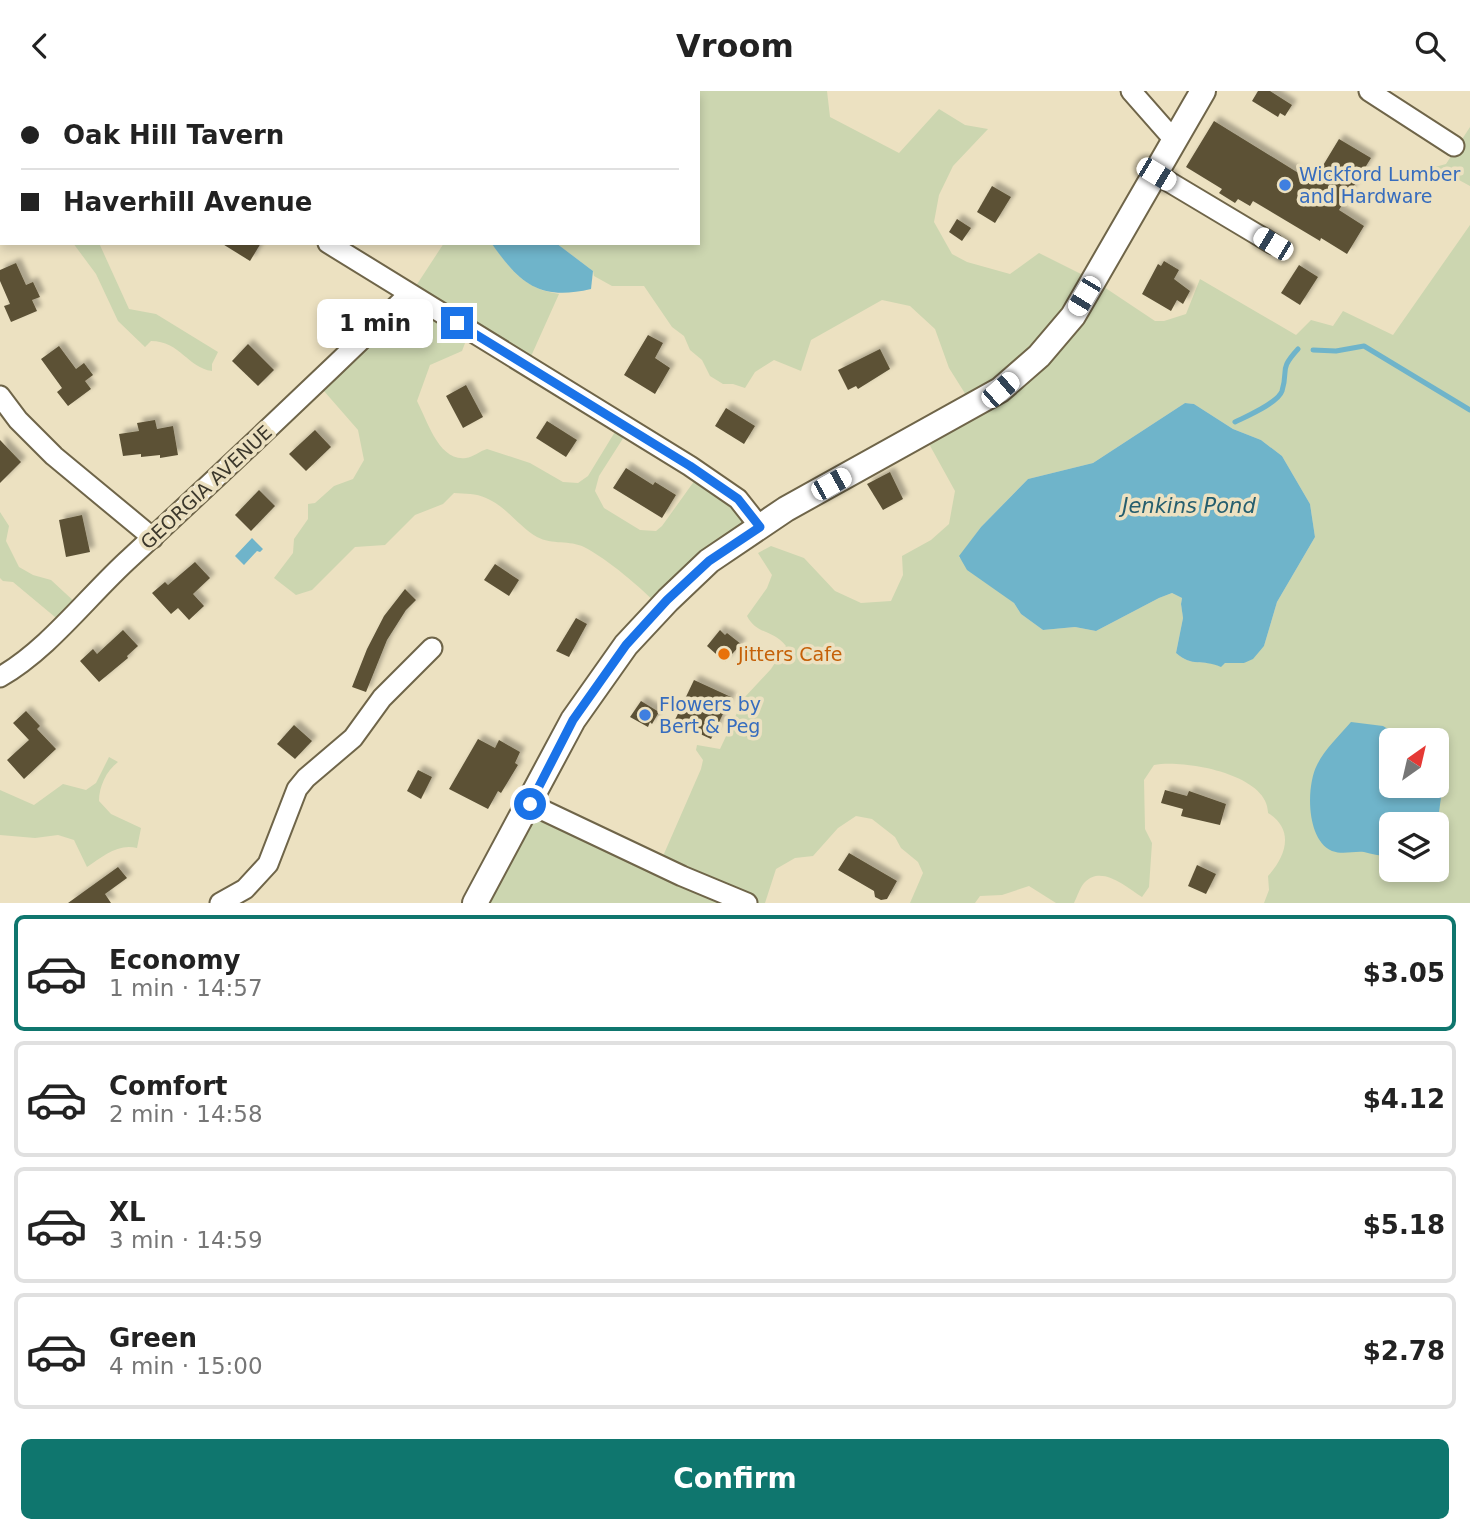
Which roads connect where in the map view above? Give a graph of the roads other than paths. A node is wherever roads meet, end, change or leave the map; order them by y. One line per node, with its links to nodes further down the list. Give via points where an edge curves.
1 (1130, 91): 5 (street)
2 (1203, 91): 5 (main road)
3 (1369, 91): 4 (street)
4 (1396, 99): 6 (street)
5 (1175, 141): 7 (main road)
6 (1454, 146)
7 (1156, 174): 8 (street); 12 (main road, via 1073,316 1039,356 1000,390)
8 (1273, 244)
9 (331, 245): 10 (street)
10 (409, 294): 12 (street, via 690,466 738,499); 13 (street, GEORGIA AVENUE)
11 (0, 396): 13 (street, via 54,456)
12 (760, 527): 16 (main road, via 709,561 626,645 573,720)
13 (153, 538): 15 (street, GEORGIA AVENUE, via 36,650)
14 (432, 648): 17 (street, via 382,698 353,738 306,778 297,789 268,865 245,889)
15 (0, 677)
16 (530, 804): 18 (main road); 19 (street)
17 (220, 903)
18 (475, 903)
19 (747, 903)

